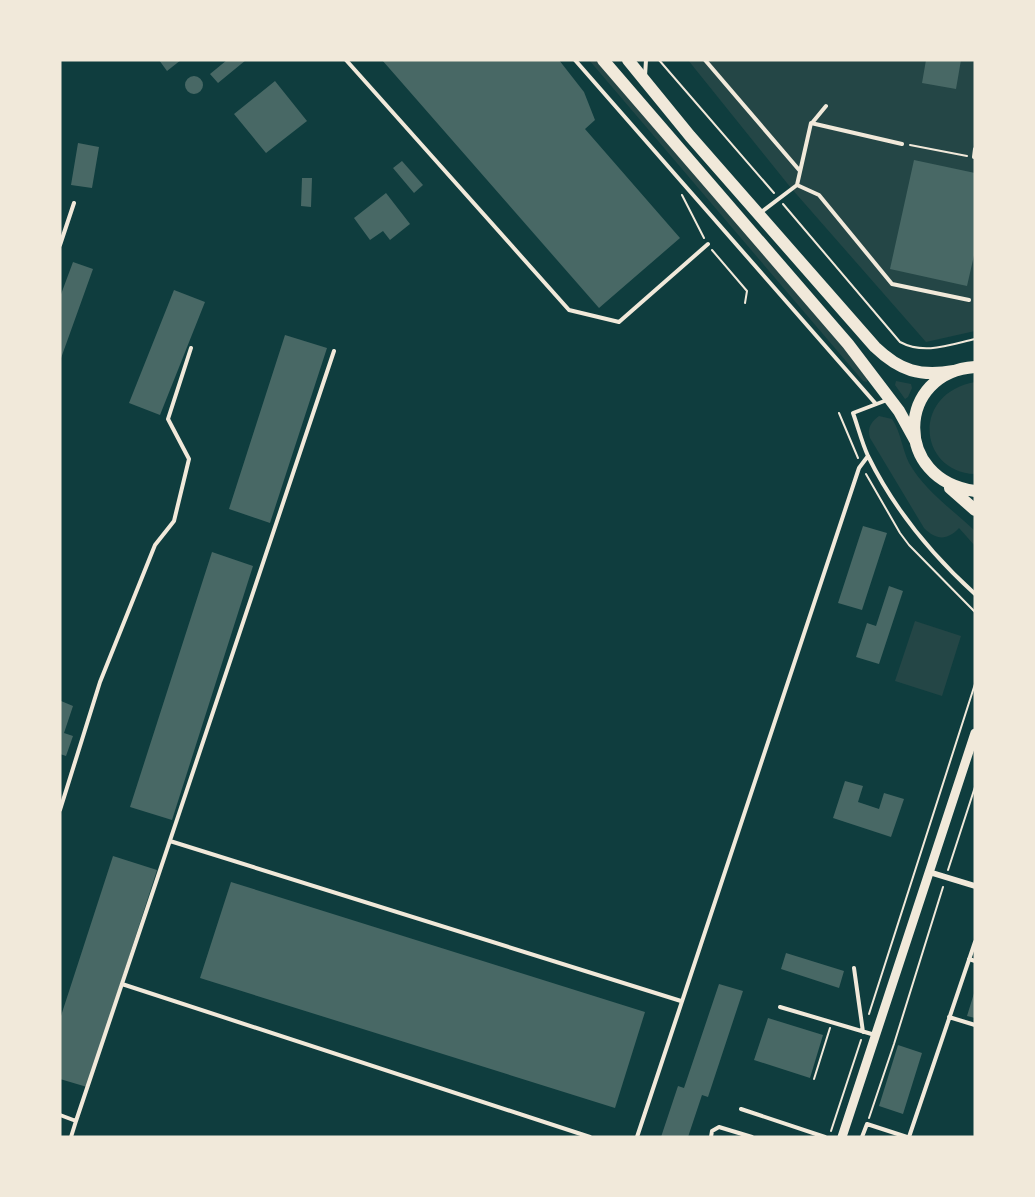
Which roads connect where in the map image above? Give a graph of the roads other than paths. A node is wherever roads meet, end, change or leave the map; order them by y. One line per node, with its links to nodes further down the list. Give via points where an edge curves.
1 (346, 60): 17 (lane, via 569,310 619,322)
2 (575, 60): 25 (lane)
3 (603, 60): 24 (main road, via 848,344)
4 (628, 60): 7 (main road)
5 (646, 60): 7 (lane)
6 (705, 60): 13 (lane)
7 (644, 80): 16 (main road)
8 (826, 106): 9 (lane)
9 (811, 123): 10 (lane); 13 (lane)
10 (902, 144)
11 (975, 149): 12 (lane)
12 (974, 157)
13 (800, 171): 14 (lane)
14 (797, 185): 16 (lane); 19 (lane, via 819,195 892,284)
15 (74, 203): 18 (lane)
16 (759, 214): 23 (main road, via 891,362 922,373)
17 (708, 244)
18 (60, 246)
19 (969, 300)
20 (191, 348): 33 (lane, via 168,419 189,459 174,520 155,545 100,682)
21 (334, 351): 35 (lane)
22 (975, 367): 23 (main road)
23 (954, 371): 26 (main road, via 938,380 920,403 915,415)
24 (890, 399): 25 (lane); 26 (main road)
25 (876, 404): 27 (lane, via 853,413)
26 (915, 440): 28 (main road, via 924,463)
27 (868, 456): 31 (lane, via 910,525); 43 (lane, via 861,465)
28 (945, 483): 29 (main road); 30 (main road)
29 (975, 491)
30 (975, 510)
31 (975, 594)
32 (975, 733): 36 (street)
33 (61, 801): 34 (lane)
34 (60, 810)
35 (170, 841): 42 (lane); 43 (lane)
36 (929, 872): 37 (street); 48 (street)
37 (975, 886)
38 (975, 942): 39 (lane)
39 (969, 959): 40 (lane); 45 (lane)
40 (975, 961)
41 (854, 968): 47 (lane)
42 (122, 984): 51 (lane); 53 (lane)
43 (681, 1000): 54 (lane)
44 (780, 1007): 47 (lane)
45 (949, 1017): 46 (lane); 60 (lane)
46 (975, 1025)
47 (863, 1032): 48 (lane)
48 (875, 1036): 58 (street)
49 (741, 1109): 57 (lane)
50 (60, 1115): 51 (lane)
51 (76, 1121): 52 (lane)
52 (71, 1137)
53 (590, 1137)
54 (637, 1137)
55 (711, 1137): 56 (lane, via 719,1127)
56 (752, 1137)
57 (827, 1137)
58 (842, 1137)
59 (862, 1137): 60 (lane, via 867,1124)
60 (908, 1137)

